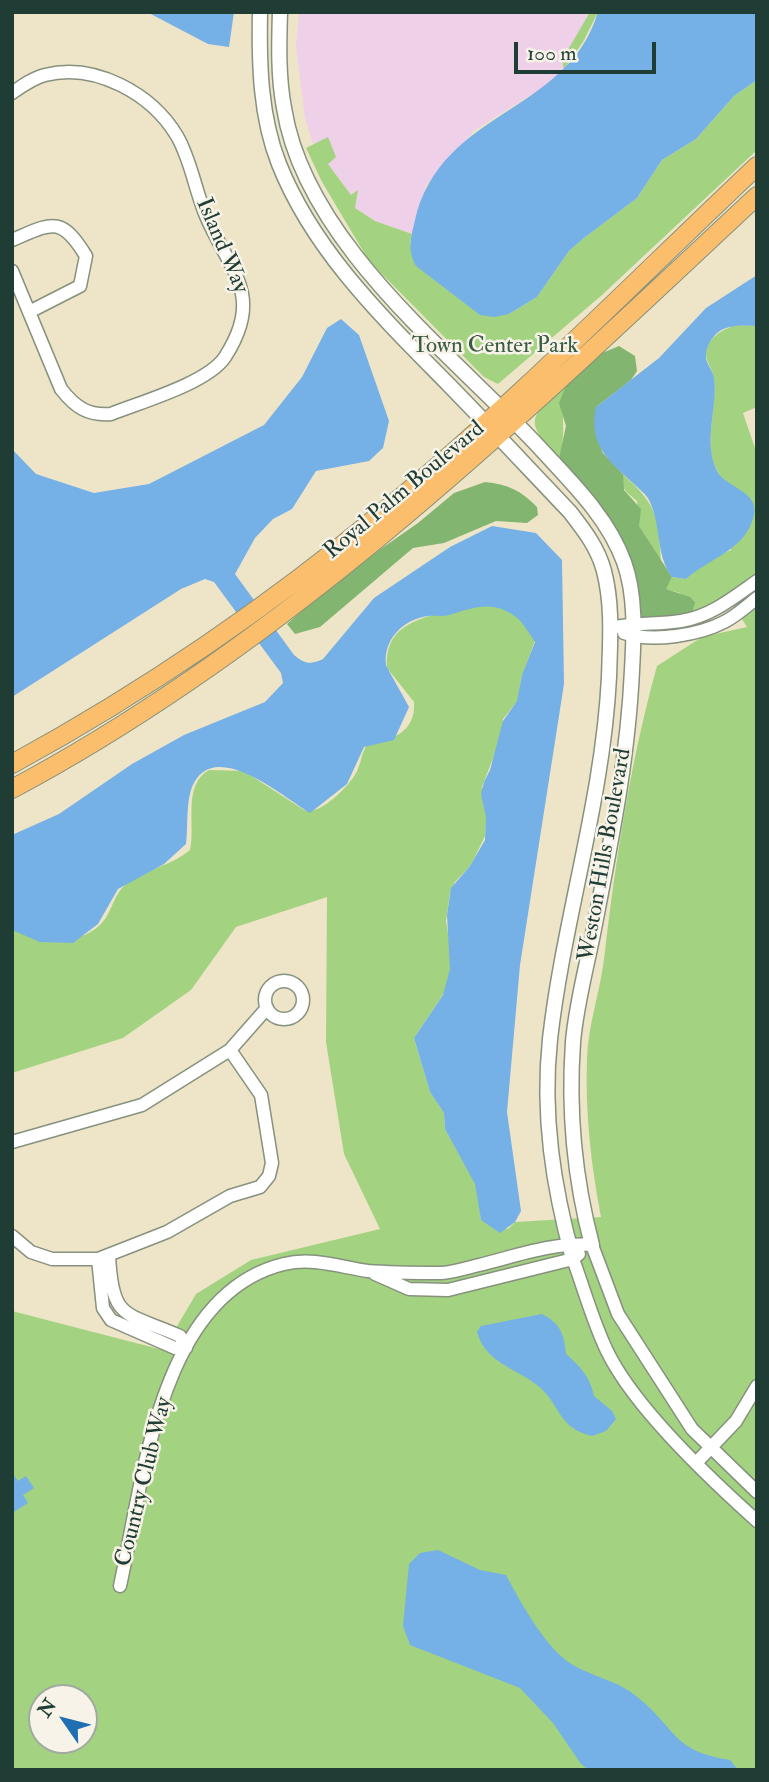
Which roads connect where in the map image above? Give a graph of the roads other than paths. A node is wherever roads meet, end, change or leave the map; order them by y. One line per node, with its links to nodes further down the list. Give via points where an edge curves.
1 (260, 12): 5 (street, Weston Hills Boulevard, via 260,73)
2 (280, 12): 4 (street, Weston Hills Boulevard, via 278,54 284,110)
3 (12, 93): 10 (street, Island Way, via 46,75 79,74 119,82 142,96 178,138 206,216 241,286 245,309 224,360 206,375 111,414 96,415 71,402 61,389)
4 (296, 153): 5 (street); 11 (street, Weston Hills Boulevard, via 324,212 357,257)
5 (279, 162): 12 (street, Weston Hills Boulevard, via 300,211 335,260)
6 (757, 166): 11 (main road, Royal Palm Boulevard)
7 (757, 196): 13 (main road, Royal Palm Boulevard)
8 (12, 240): 10 (street, via 50,224 61,226 86,256 80,286)
9 (12, 271): 10 (street, Island Way)
10 (29, 312)
11 (501, 408): 12 (main road, Royal Palm Boulevard); 13 (street, Weston Hills Boulevard)
12 (485, 422): 14 (street, Weston Hills Boulevard); 17 (main road, Royal Palm Boulevard)
13 (515, 422): 14 (main road, Royal Palm Boulevard); 19 (street, Weston Hills Boulevard, via 611,534 627,572)
14 (498, 436): 17 (main road, Royal Palm Boulevard, via 370,547); 18 (street, Weston Hills Boulevard, via 588,535 604,573)
15 (757, 581): 19 (street, via 719,609)
16 (757, 598): 19 (street, via 725,622 683,635)
17 (275, 608): 20 (main road, Royal Palm Boulevard)
18 (611, 628): 19 (street); 27 (street, Weston Hills Boulevard, via 599,780 550,1039 548,1137)
19 (633, 629): 28 (street, Weston Hills Boulevard, via 622,779 573,1038 571,1137)
20 (245, 630): 21 (main road, Royal Palm Boulevard); 22 (main road, Royal Palm Boulevard, via 197,677)
21 (12, 764)
22 (12, 789)
23 (267, 1008): 24 (street)
24 (230, 1050): 25 (street, via 142,1105); 29 (street, via 261,1095 272,1163 269,1175 260,1186 230,1196 167,1232)
25 (12, 1142)
26 (12, 1236): 29 (street, via 31,1252 52,1259 73,1262)
27 (569, 1243): 28 (street, Country Club Way); 30 (street, Weston Hills Boulevard); 31 (street, Country Club Way, via 446,1273)
28 (593, 1244): 30 (street, Country Club Way); 34 (street, Weston Hills Boulevard, via 634,1351)
29 (103, 1257): 32 (street, via 111,1320 175,1348)
30 (573, 1259): 31 (street, Country Club Way, via 448,1290 409,1289); 35 (street, Weston Hills Boulevard, via 607,1351 621,1359 663,1426)
31 (368, 1271): 32 (street, Country Club Way, via 315,1261 285,1264 254,1275 227,1292)
32 (186, 1348): 38 (street, Country Club Way, via 158,1415)
33 (757, 1386): 34 (street)
34 (711, 1450): 35 (street); 36 (street, Weston Hills Boulevard)
35 (696, 1463): 37 (street, Weston Hills Boulevard)
36 (757, 1492)
37 (757, 1521)
38 (120, 1586)

